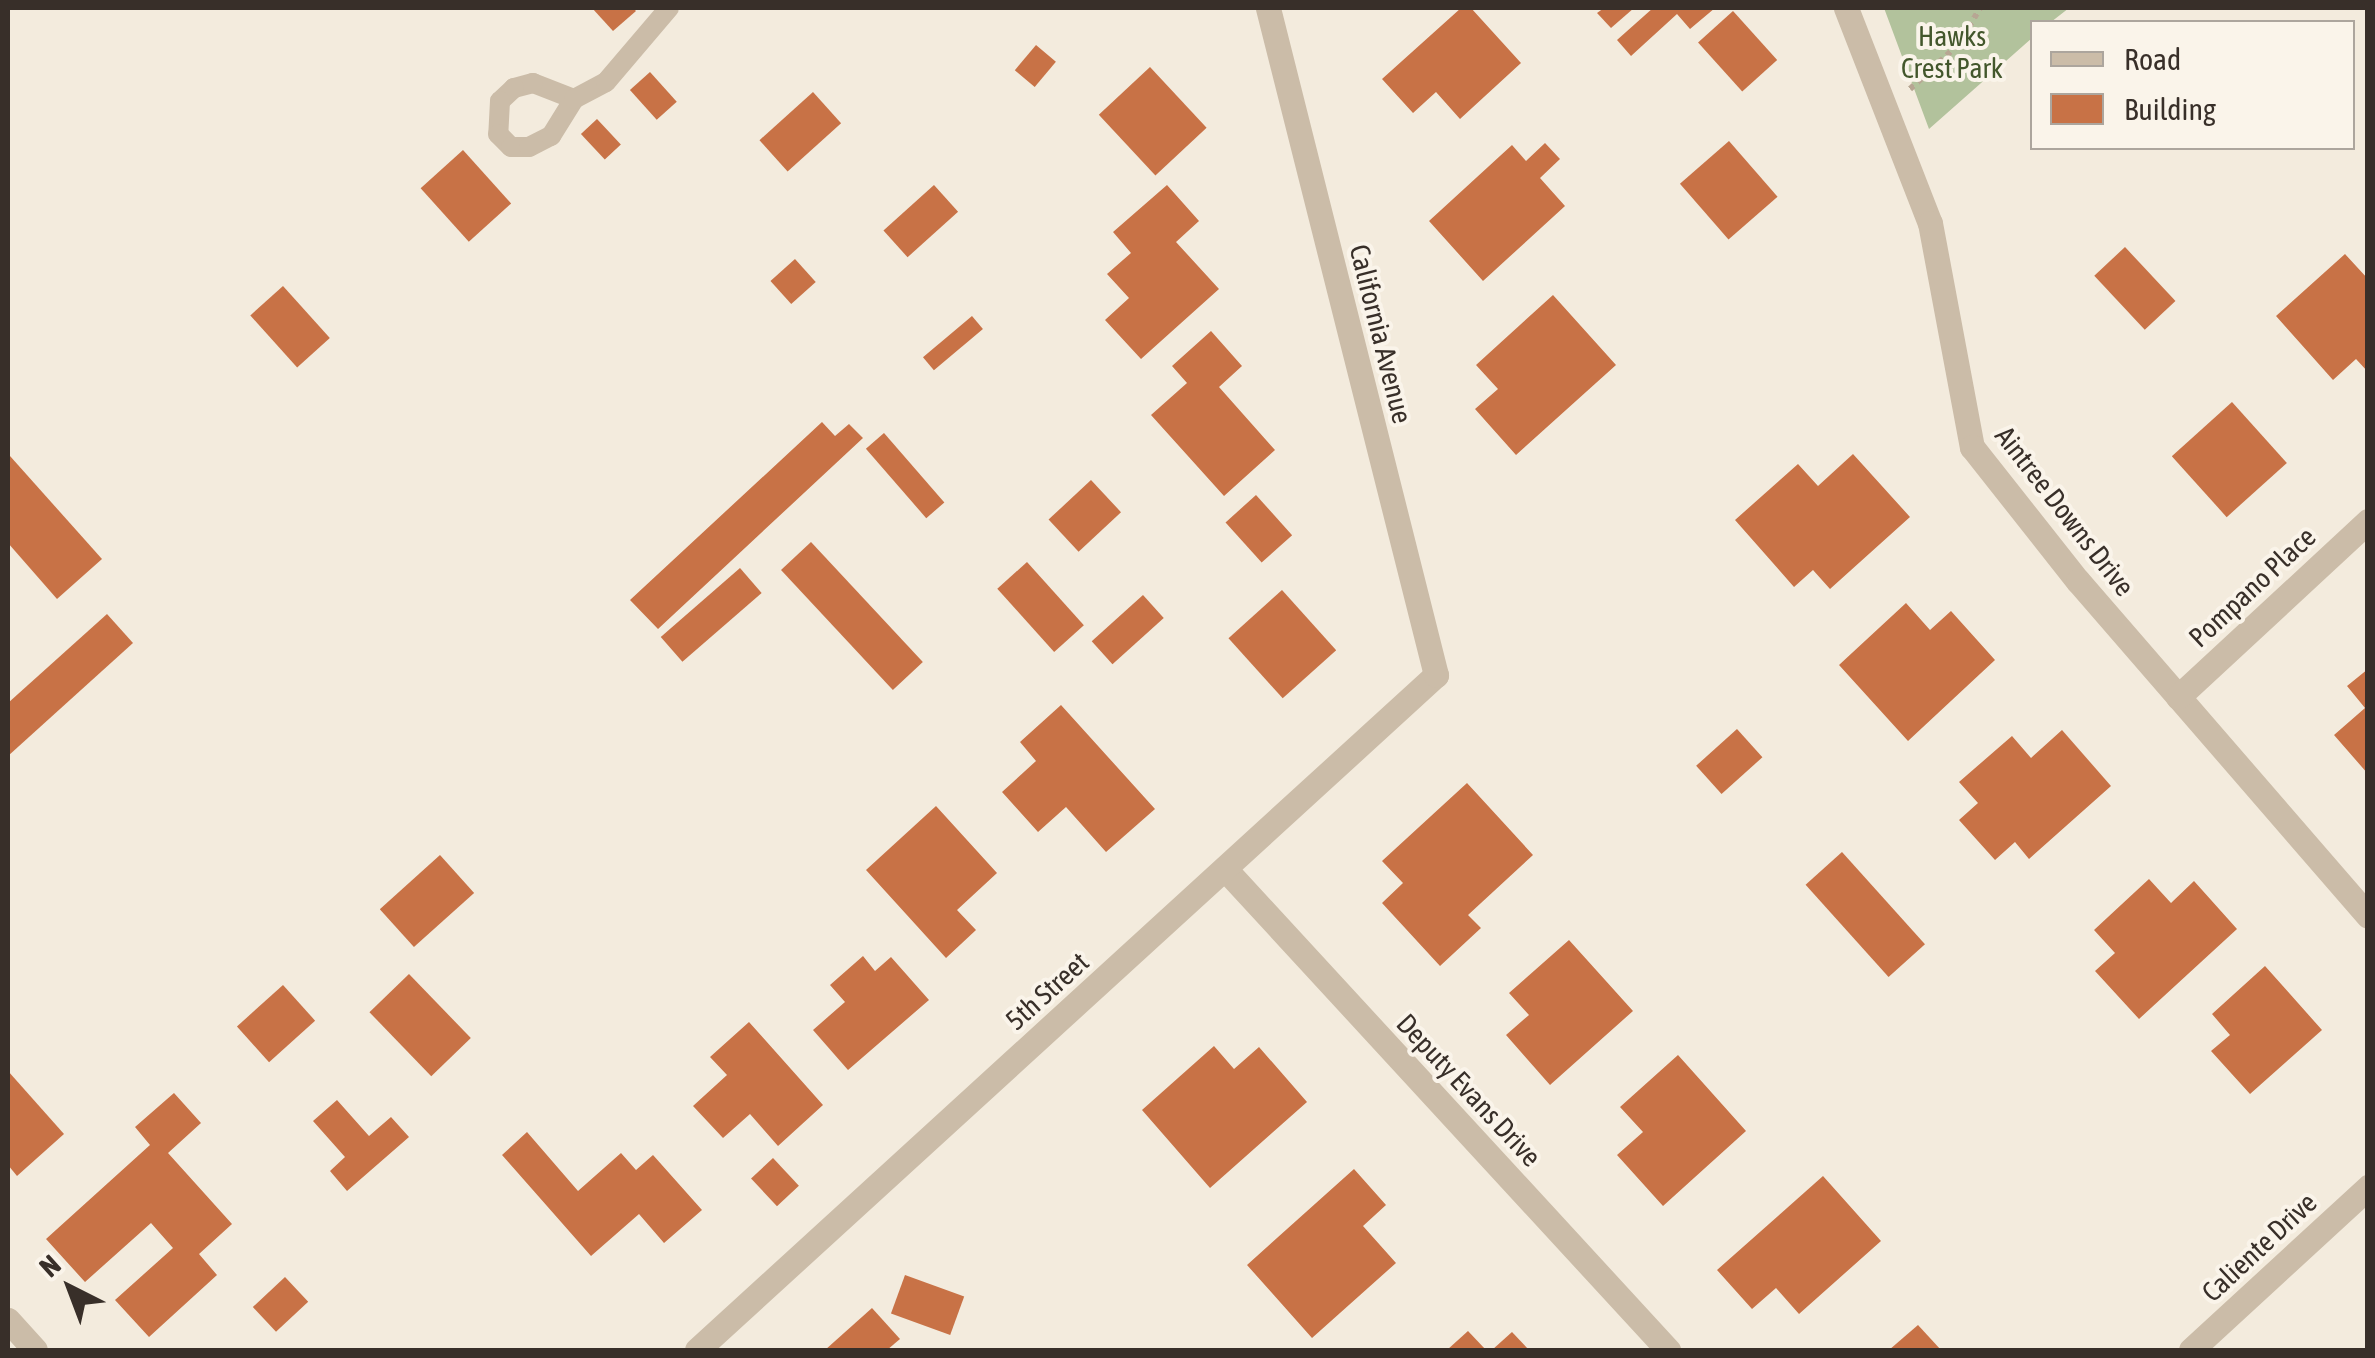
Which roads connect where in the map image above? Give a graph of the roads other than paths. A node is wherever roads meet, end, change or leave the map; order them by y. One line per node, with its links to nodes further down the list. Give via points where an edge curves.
1 (669, 8): 4 (lane, via 606,82)
2 (1268, 8): 6 (street, California Avenue)
3 (1846, 8): 7 (street, Aintree Downs Drive, via 1930,223 1972,446)
4 (574, 99)
5 (2368, 522): 7 (street, Pompano Place)
6 (1436, 675): 8 (street, 5th Street)
7 (2178, 697): 9 (street, Aintree Downs Drive)
8 (1226, 870): 13 (street, 5th Street); 14 (street, Deputy Evans Drive)
9 (2368, 916)
10 (2368, 1187): 15 (street, Caliente Drive)
11 (8, 1320): 12 (street)
12 (35, 1350)
13 (697, 1350)
14 (1668, 1350)
15 (2191, 1350)

